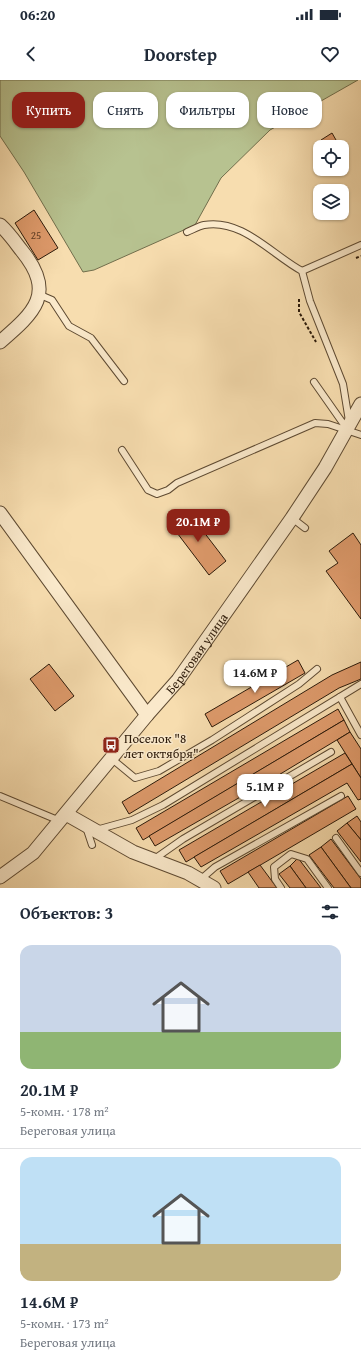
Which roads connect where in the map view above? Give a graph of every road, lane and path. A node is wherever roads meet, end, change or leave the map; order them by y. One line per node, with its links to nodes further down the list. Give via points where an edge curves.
1 (0, 225): 5 (street, via 35,268 40,286)
2 (187, 232): 4 (lane, via 204,225 240,230)
3 (361, 245): 4 (lane)
4 (302, 271): 10 (lane, via 310,301 343,384)
5 (38, 294): 6 (street, via 35,306); 7 (lane, via 52,300 69,326 91,338)
6 (0, 342)
7 (124, 381)
8 (314, 382): 10 (lane)
9 (361, 404): 10 (street, Береговая улица)
10 (348, 427): 11 (lane); 12 (lane, via 315,423 157,494 148,490); 14 (street, Береговая улица)
11 (361, 435)
12 (122, 450)
13 (0, 514): 19 (street)
14 (292, 518): 15 (lane); 19 (street, Береговая улица, via 178,680)
15 (304, 528)
16 (317, 669): 22 (lane, via 292,689 159,771 135,778)
17 (361, 684): 18 (lane)
18 (340, 696): 20 (lane); 26 (lane, via 163,805 132,820)
19 (147, 715): 22 (street, Береговая улица)
20 (361, 735)
21 (331, 752): 29 (lane, via 183,839)
22 (112, 758): 25 (street, Береговая улица)
23 (0, 796): 25 (lane)
24 (341, 796): 32 (lane, via 214,867)
25 (63, 818): 26 (street); 31 (street, Береговая улица, via 33,853)
26 (90, 828): 28 (lane); 29 (street)
27 (336, 838): 30 (lane)
28 (92, 845)
29 (153, 860): 32 (street)
30 (361, 873)
31 (0, 878)
32 (200, 880): 33 (street)
33 (214, 888)
34 (281, 888): 35 (lane, via 275,879 274,867 291,854 307,859)
35 (328, 888)

